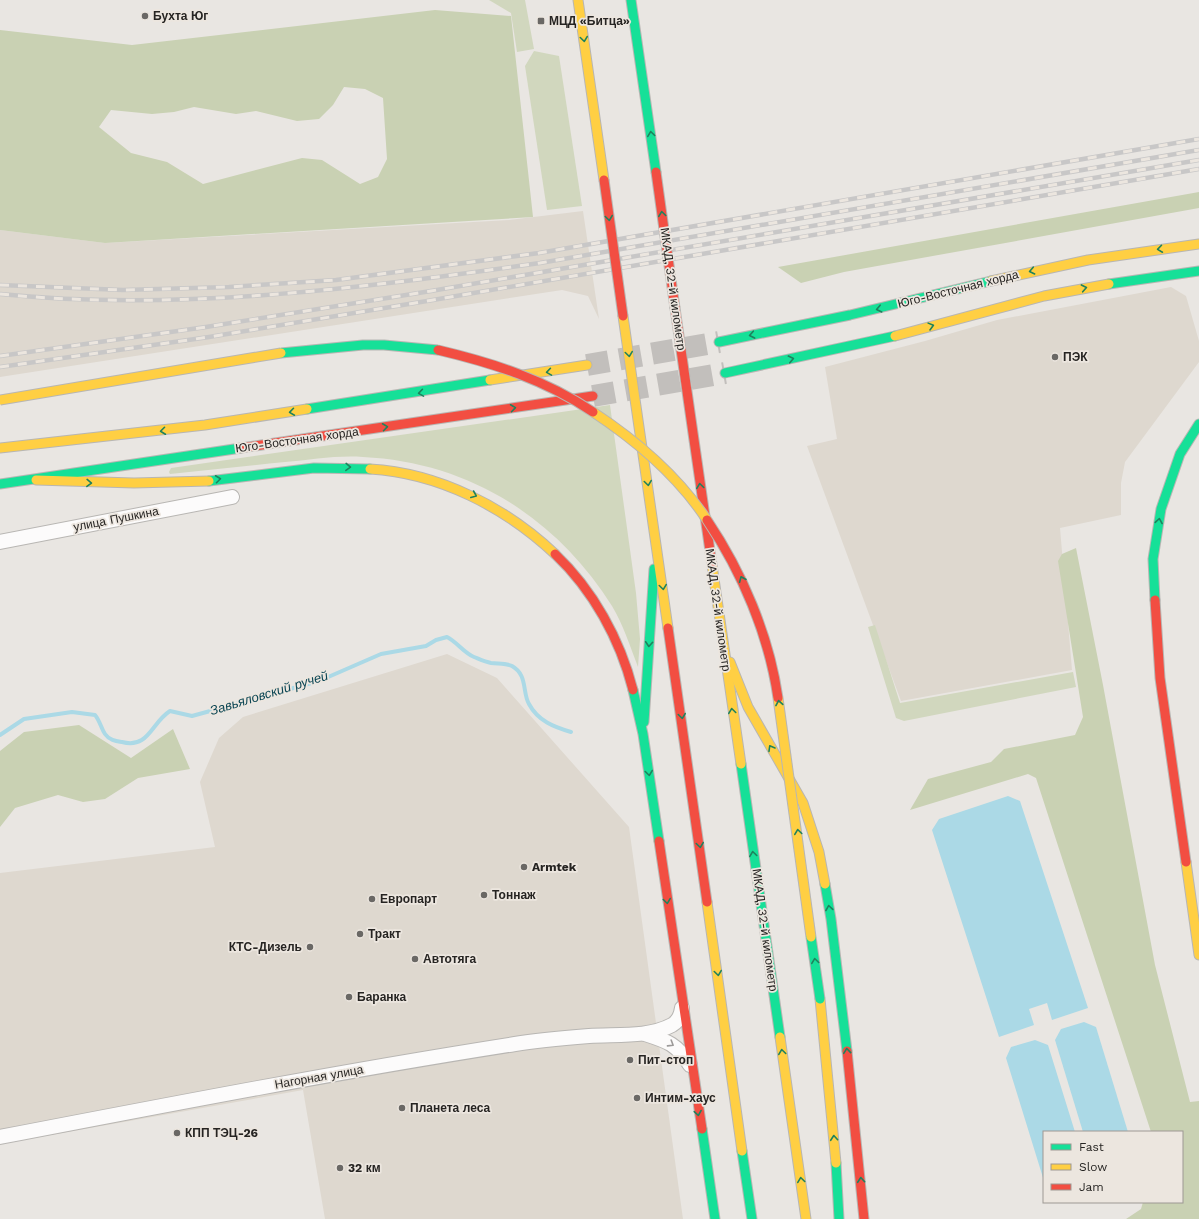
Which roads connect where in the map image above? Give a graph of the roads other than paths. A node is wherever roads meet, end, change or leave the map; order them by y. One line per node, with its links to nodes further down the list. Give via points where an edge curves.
1 (578, 0): 15 (main road, one-way to 15, bridge)
2 (632, 0): 17 (main road, МКАД, 32-й километр, one-way to 2, bridge)
3 (1199, 244): 5 (main road, Юго-Восточная хорда, one-way to 5, via 1045,268 850,315)
4 (1199, 271): 7 (main road, one-way to 4, via 889,338 1044,296)
5 (719, 342)
6 (587, 365): 11 (main road, one-way to 11, via 205,425)
7 (725, 373)
8 (593, 396): 12 (main road, Юго-Восточная хорда, one-way to 8)
9 (0, 400): 27 (main road, one-way to 9, bridge, via 820,999 778,697 768,656 748,594 726,549 697,507 651,457 601,416 552,386 497,364 435,350 385,345 278,353)
10 (1199, 424): 19 (main road, one-way to 10, via 1160,678 1153,559 1161,509 1168,488 1180,454)
11 (0, 448)
12 (36, 480): 13 (main road, Юго-Восточная хорда); 18 (main road, one-way to 18, via 141,485 197,482 331,467 383,470 454,487 480,498 529,529 583,585 617,641 631,680)
13 (0, 484)
14 (232, 497): 16 (street, улица Пушкина)
15 (656, 535): 18 (main road, one-way to 18); 25 (main road, one-way to 25)
16 (0, 542)
17 (721, 635): 26 (main road, МКАД, 32-й километр, one-way to 17); 28 (main road, one-way to 17, via 831,919 819,852 803,803 748,707)
18 (643, 734): 20 (main road, one-way to 20)
19 (1199, 955)
20 (682, 1007): 21 (street, Нагорная улица, via 681,1016 674,1024); 22 (main road)
21 (640, 1033): 22 (street, Нагорная улица, one-way to 22, via 665,1040 678,1048); 23 (street, Нагорная улица, via 562,1038 470,1051 308,1078)
22 (692, 1068): 24 (main road, one-way to 24)
23 (0, 1137)
24 (715, 1219)
25 (752, 1219)
26 (806, 1219)
27 (839, 1219)
28 (864, 1219)

